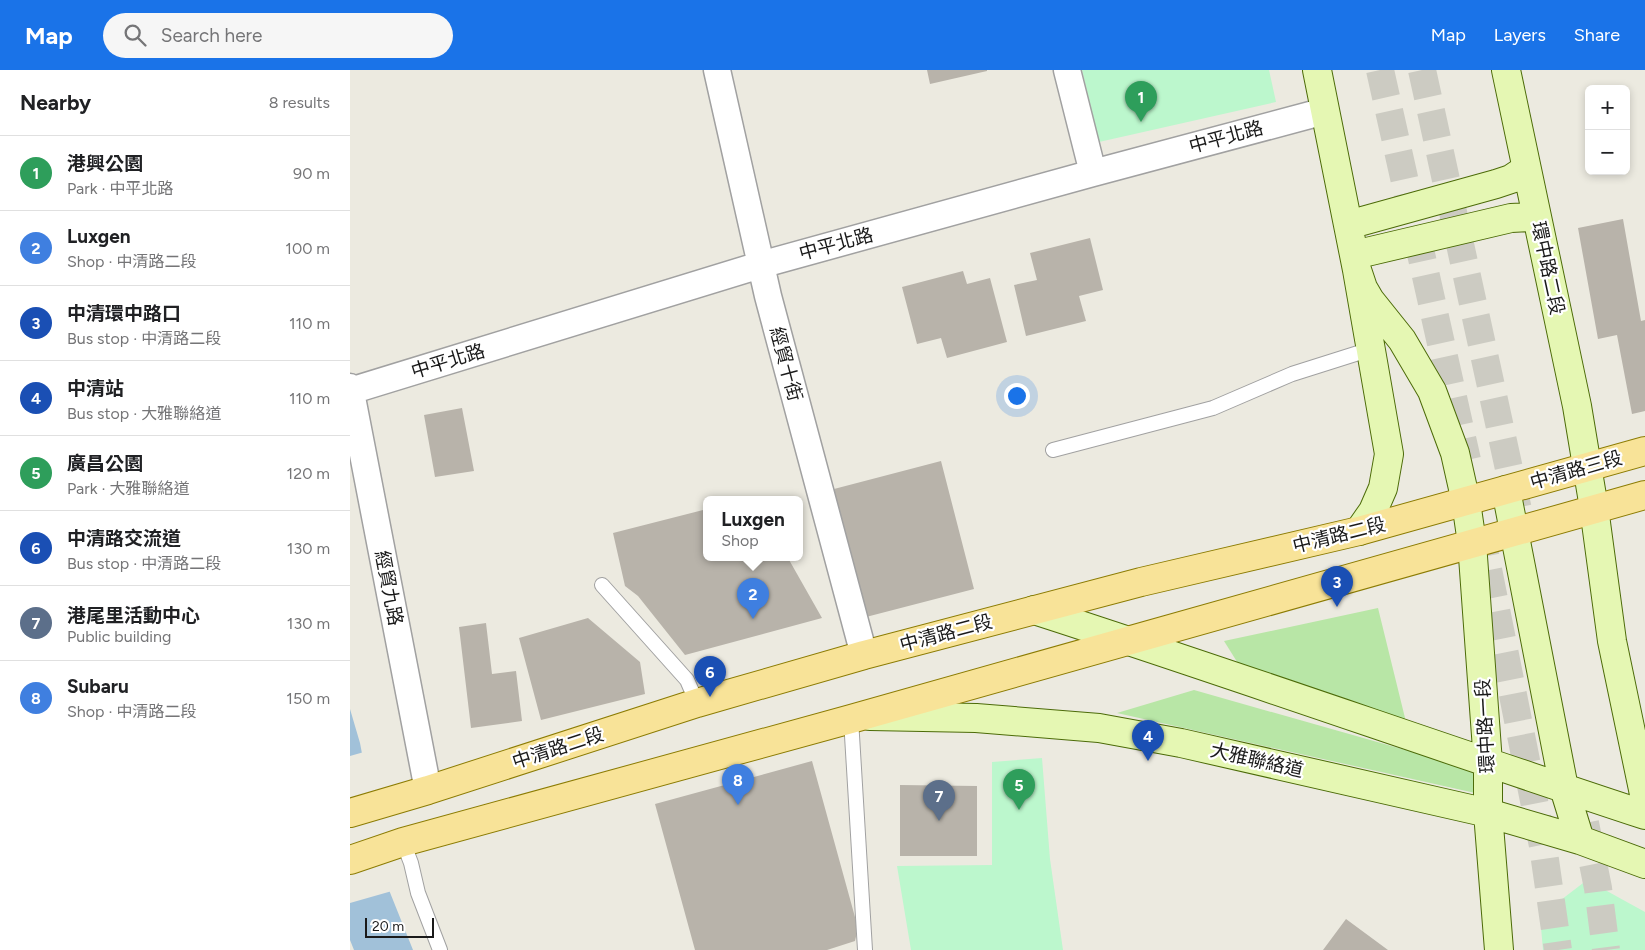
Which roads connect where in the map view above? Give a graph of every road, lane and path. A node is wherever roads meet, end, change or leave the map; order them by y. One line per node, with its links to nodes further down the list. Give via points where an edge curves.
1 (717, 70): 11 (street, 經貿十街)
2 (1067, 70): 7 (street)
3 (1317, 70): 5 (street)
4 (1506, 70): 6 (street, 環中路二段)
5 (1325, 111): 7 (street, 中平北路); 9 (street)
6 (1526, 169): 8 (street, 環中路二段); 9 (street, via 1496,184)
7 (1093, 173): 11 (street, 中平北路)
8 (1537, 219): 10 (street, via 1511,218); 17 (street, 環中路二段)
9 (1348, 225): 10 (street)
10 (1356, 263): 12 (street); 20 (street, via 1370,300 1402,340 1432,391 1455,452)
11 (760, 265): 14 (street, 中平北路); 28 (street, 經貿十街)
12 (1371, 349): 15 (lane, via 1292,374 1213,408); 23 (street, via 1389,454 1382,488 1373,511)
13 (350, 387): 14 (street, 經貿九路)
14 (350, 391): 33 (street, 經貿九路)
15 (1053, 450)
16 (1645, 451): 17 (main road, 中清路三段)
17 (1588, 466): 18 (main road, 中清路三段); 21 (street)
18 (1506, 490): 20 (main road, 中清路二段); 22 (street)
19 (1645, 495): 21 (main road)
20 (1466, 502): 23 (main road, 中清路二段); 24 (street, 環中路一段)
21 (1594, 508): 22 (main road); 34 (street, via 1612,641)
22 (1515, 530): 24 (main road); 32 (street)
23 (1359, 532): 26 (main road, 中清路二段)
24 (1472, 543): 27 (main road); 31 (street, 環中路一段)
25 (602, 585): 29 (lane, via 687,680)
26 (1034, 610): 27 (street); 28 (main road, 中清路二段)
27 (1129, 640): 30 (main road); 31 (street)
28 (864, 655): 29 (main road, 中清路二段)
29 (697, 703): 33 (main road, 中清路二段)
30 (855, 717): 36 (street, 大雅聯絡道, via 976,718 1099,728 1182,743); 39 (main road); 43 (lane)
31 (1488, 763): 32 (street); 36 (street, 環中路一段)
32 (1564, 788): 37 (street); 38 (street)
33 (428, 790): 35 (main road, 中清路二段)
34 (1645, 800)
35 (350, 813)
36 (1488, 813): 38 (street, 大雅聯絡道); 44 (street, 環中路一段)
37 (1645, 815)
38 (1580, 840): 41 (street, 大雅聯絡道)
39 (404, 842): 40 (main road); 42 (lane, via 418,893)
40 (350, 860)
41 (1645, 864)
42 (440, 950)
43 (865, 950)
44 (1499, 950)

